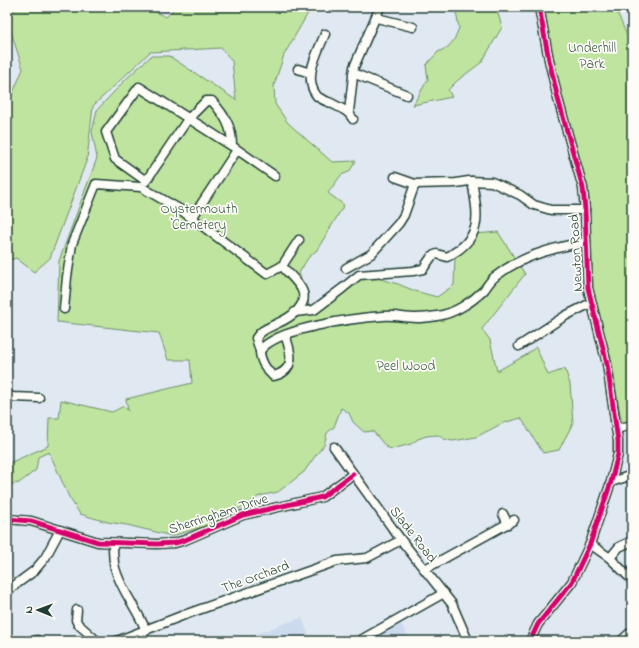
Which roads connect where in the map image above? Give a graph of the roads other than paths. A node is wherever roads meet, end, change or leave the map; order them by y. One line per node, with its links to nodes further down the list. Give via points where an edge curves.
1 (380, 7): 3 (street)
2 (539, 7): 17 (street, Newton Road, via 558,100 583,188)
3 (377, 18): 4 (street); 8 (street)
4 (413, 27)
5 (325, 34): 7 (street)
6 (298, 69): 7 (street)
7 (310, 73): 8 (street, via 317,96 351,115)
8 (353, 74): 9 (street)
9 (407, 95)
10 (188, 119): 11 (street); 11 (street, via 206,102 212,101 230,126); 15 (street); 15 (street, via 139,87 106,132 115,159)
11 (234, 148): 12 (street); 18 (street)
12 (275, 176)
13 (395, 177): 16 (street)
14 (472, 181): 16 (street); 17 (street, via 492,182 520,194 534,205 550,210); 25 (street, via 477,220 471,236 462,248 447,256 432,256 423,269 359,275 314,310)
15 (143, 184): 18 (street); 24 (street, via 96,184 72,244)
16 (415, 184): 22 (street, via 399,223 371,254)
17 (585, 210): 20 (street, Newton Road)
18 (192, 218): 21 (street, via 266,274)
19 (299, 240): 21 (street)
20 (586, 242): 23 (street, Newton Road, via 587,280); 26 (street, via 540,253 515,263 494,277 484,290 466,305 440,316 385,316 336,321)
21 (282, 266): 25 (street, via 303,294 303,303)
22 (346, 268)
23 (591, 304): 27 (street, via 565,316); 32 (street, Newton Road, via 607,364)
24 (64, 309)
25 (295, 312): 28 (street, via 286,320 260,332 256,338)
26 (285, 335): 28 (street, via 269,342); 28 (street, via 291,358 288,367 282,373 273,376 269,372 260,357)
27 (519, 346)
28 (260, 351)
29 (7, 395): 30 (street)
30 (39, 398)
31 (632, 425): 32 (street)
32 (616, 429): 36 (street, Newton Road, via 618,454)
33 (334, 447): 34 (street, Slade Road)
34 (353, 474): 40 (street, Slade Road); 42 (street, Sherringham Drive, via 322,497 248,514 185,540 166,544)
35 (632, 475): 36 (street)
36 (611, 482): 43 (street, Newton Road)
37 (503, 514): 45 (street, via 511,522)
38 (7, 519): 39 (street, Sherringham Drive, via 31,521)
39 (60, 530): 42 (street, Sherringham Drive, via 98,542); 47 (street, via 46,558)
40 (401, 540): 45 (street, Slade Road); 50 (street, The Orchard, via 367,558 337,561)
41 (632, 541): 44 (street, via 619,547)
42 (113, 543): 50 (street, via 118,576)
43 (590, 544): 44 (street); 56 (street, Newton Road, via 572,582 538,624)
44 (610, 558): 46 (street)
45 (425, 570): 48 (street, Slade Road)
46 (632, 580)
47 (7, 591)
48 (444, 593): 54 (street); 55 (street, Slade Road, via 455,610)
49 (77, 610): 52 (street, via 78,624)
50 (146, 630): 53 (street, The Orchard)
51 (632, 631): 57 (street)
52 (96, 641)
53 (118, 641)
54 (359, 641)
55 (468, 641)
56 (530, 641)
57 (621, 641)

